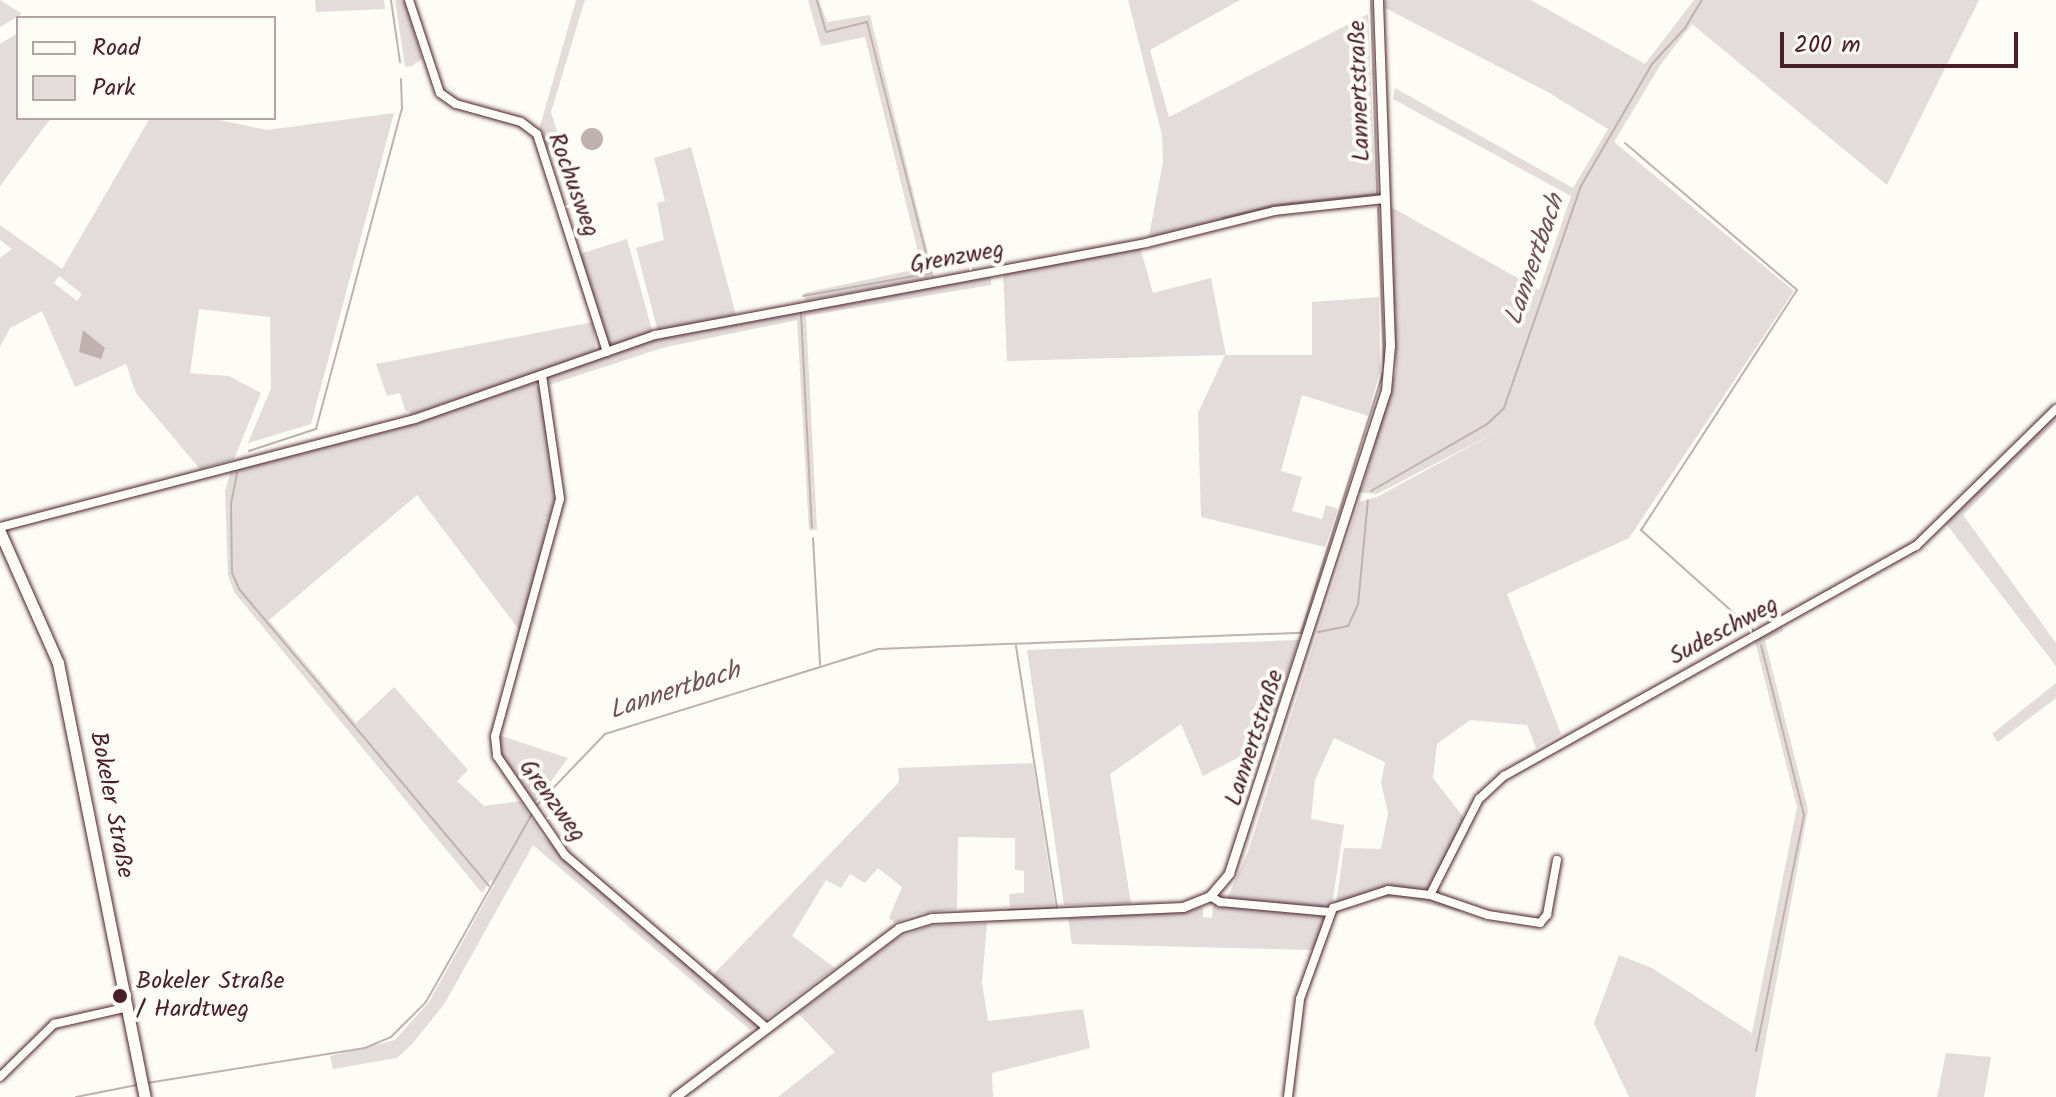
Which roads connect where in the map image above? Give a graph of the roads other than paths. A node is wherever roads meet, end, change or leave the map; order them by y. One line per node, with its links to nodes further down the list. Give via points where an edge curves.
1 (409, 0): 4 (street, Rochusweg, via 440,93 456,104 521,122 537,134)
2 (1378, 0): 3 (street, Lannertstraße)
3 (1384, 199): 4 (street, Grenzweg, via 1274,211 1146,243 655,335); 10 (street, Lannertstraße, via 1390,345 1386,390 1243,839 1229,873)
4 (607, 352): 5 (street, Grenzweg)
5 (542, 375): 7 (street, Grenzweg, via 415,419); 13 (street, Grenzweg, via 560,499 495,736 497,756 565,855)
6 (2056, 409): 9 (street, Sudeschweg, via 1916,546 1504,776 1479,799)
7 (0, 530): 12 (main road, Bokeler Straße, via 58,663)
8 (1557, 860): 9 (street, via 1547,915 1540,923 1488,915)
9 (1430, 895): 11 (street, via 1388,890)
10 (1210, 896): 11 (street, via 1220,902); 13 (street, via 1167,909 917,922 894,932)
11 (1330, 912): 17 (street, via 1300,999)
12 (128, 1007): 14 (street, via 54,1024); 15 (main road, Bokeler Straße)
13 (766, 1027): 16 (street)
14 (0, 1077)
15 (144, 1094)
16 (675, 1097)
17 (1288, 1097)

